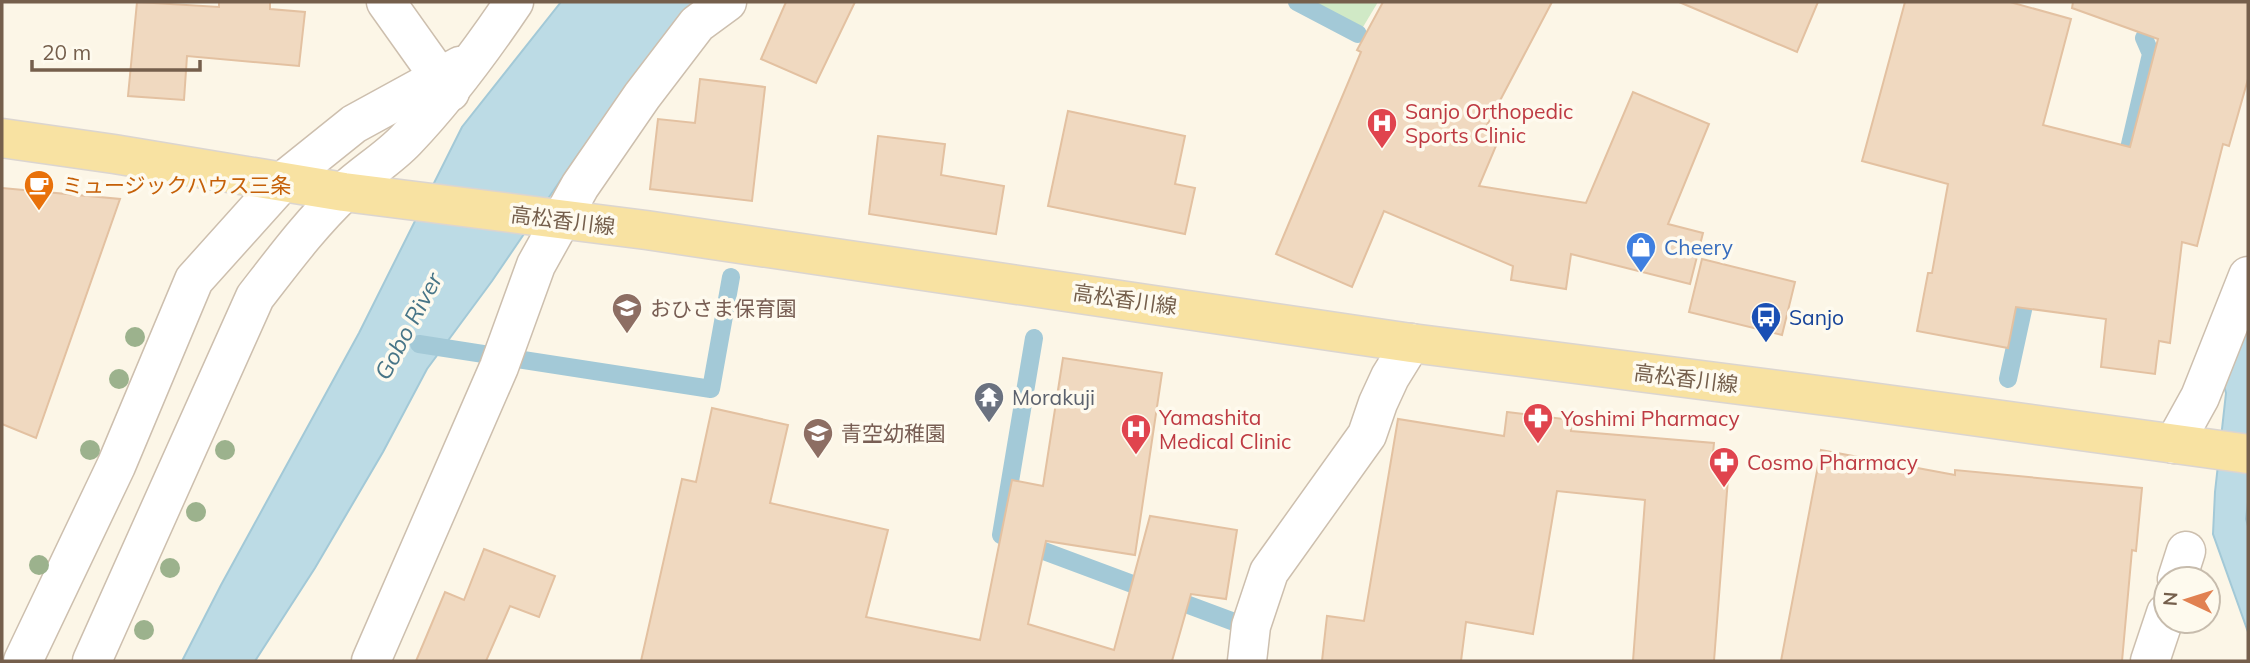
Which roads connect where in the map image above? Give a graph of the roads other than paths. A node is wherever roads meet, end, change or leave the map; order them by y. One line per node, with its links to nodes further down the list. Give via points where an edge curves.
1 (386, 2): 4 (street)
2 (514, 2): 4 (street, via 480,54)
3 (727, 2): 8 (street, via 697,24)
4 (444, 85): 6 (street, via 354,124); 7 (street, via 403,143)
5 (2, 138): 6 (main road, 高松香川線)
6 (283, 181): 7 (main road, 高松香川線); 14 (street, via 194,280 117,466)
7 (344, 192): 8 (main road, 高松香川線); 15 (street, via 255,297)
8 (553, 218): 10 (main road, 高松香川線); 16 (street, via 499,367)
9 (2248, 276): 11 (street, via 2200,397)
10 (1411, 343): 11 (main road, 高松香川線); 17 (street, via 1378,402 1367,435 1269,572 1251,626)
11 (2174, 444): 12 (main road, 高松香川線)
12 (2233, 452)
13 (2159, 635): 18 (street)
14 (23, 661)
15 (92, 661)
16 (371, 661)
17 (1247, 661)
18 (2150, 661)

